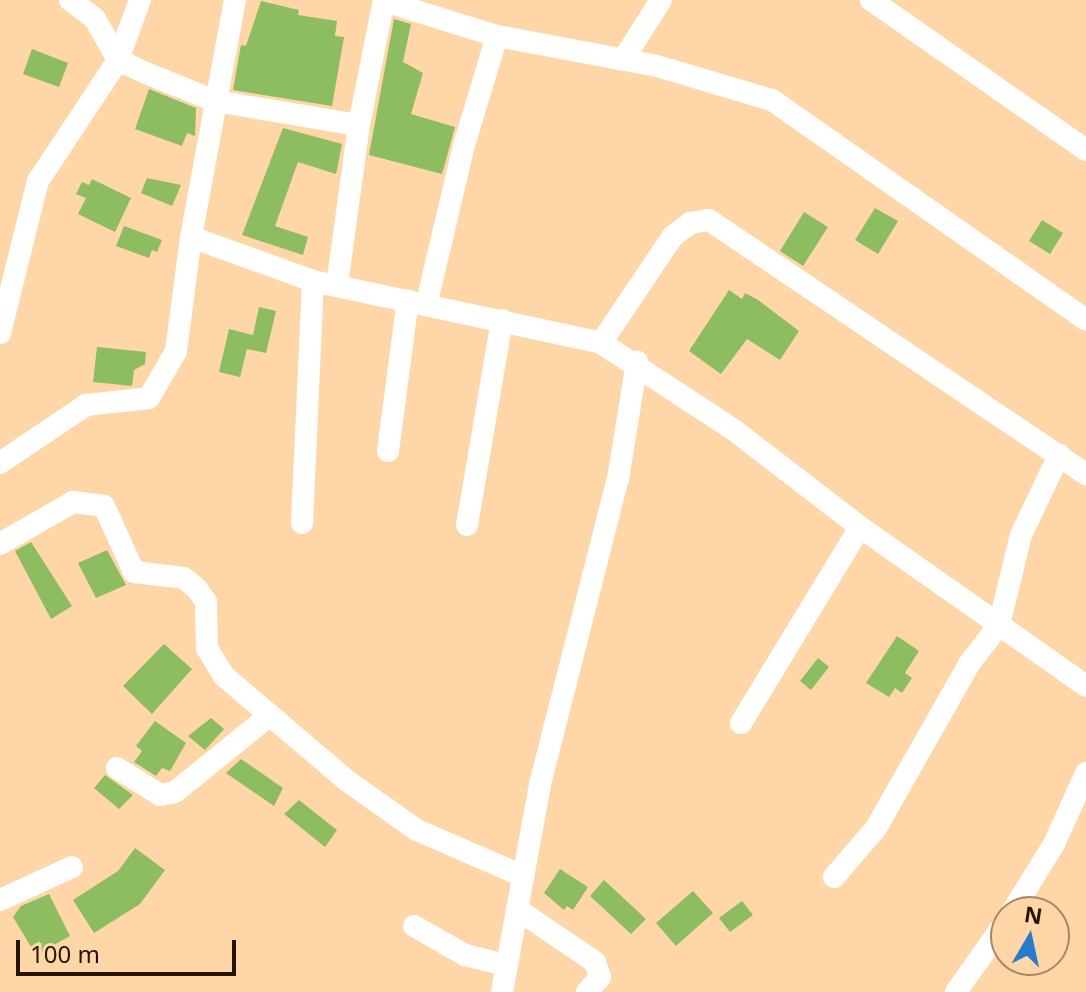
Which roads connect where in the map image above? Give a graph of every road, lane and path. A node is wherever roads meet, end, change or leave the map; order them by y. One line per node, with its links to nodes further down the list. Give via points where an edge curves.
1 (70, 0): 8 (street, via 95,19)
2 (140, 0): 8 (street)
3 (235, 0): 10 (street)
4 (384, 0): 7 (street); 11 (street)
5 (661, 0): 9 (street)
6 (871, 0): 12 (street)
7 (497, 36): 9 (street); 16 (street)
8 (118, 60): 10 (street); 19 (street, via 38,181)
9 (623, 60): 18 (street, via 772,100)
10 (215, 101): 11 (street); 13 (street)
11 (359, 125): 15 (street)
12 (1086, 150)
13 (191, 237): 14 (street); 24 (street, via 176,351 149,398 86,405)
14 (313, 281): 15 (street); 26 (street)
15 (337, 285): 16 (street)
16 (418, 301): 17 (street); 22 (street)
17 (502, 320): 20 (street); 27 (street)
18 (1086, 320)
19 (0, 333)
20 (601, 343): 21 (street); 23 (street, via 673,236 690,223 709,220 925,370)
21 (637, 362): 28 (street); 37 (street, via 618,479 540,784)
22 (388, 451)
23 (1059, 455): 25 (street); 30 (street, via 1021,535)
24 (0, 463)
25 (1086, 474)
26 (302, 523)
27 (467, 525)
28 (860, 527): 30 (street); 33 (street)
29 (0, 544): 32 (street, via 73,502 104,506 134,572 184,578 197,589 206,602 207,648 213,660)
30 (999, 625): 31 (street); 38 (street, via 954,690 876,828)
31 (1086, 686)
32 (270, 715): 34 (street, via 175,792 160,795); 37 (street, via 346,780 417,830)
33 (741, 723)
34 (117, 768)
35 (1086, 773): 39 (street, via 1054,844)
36 (72, 867): 40 (street)
37 (523, 876): 41 (street)
38 (834, 877)
39 (1022, 896)
40 (0, 900)
41 (517, 909): 44 (street); 46 (street, via 595,962 600,977)
42 (414, 926): 44 (street, via 465,955)
43 (990, 944): 47 (street)
44 (505, 965): 45 (street)
45 (502, 992)
46 (587, 992)
47 (956, 992)

